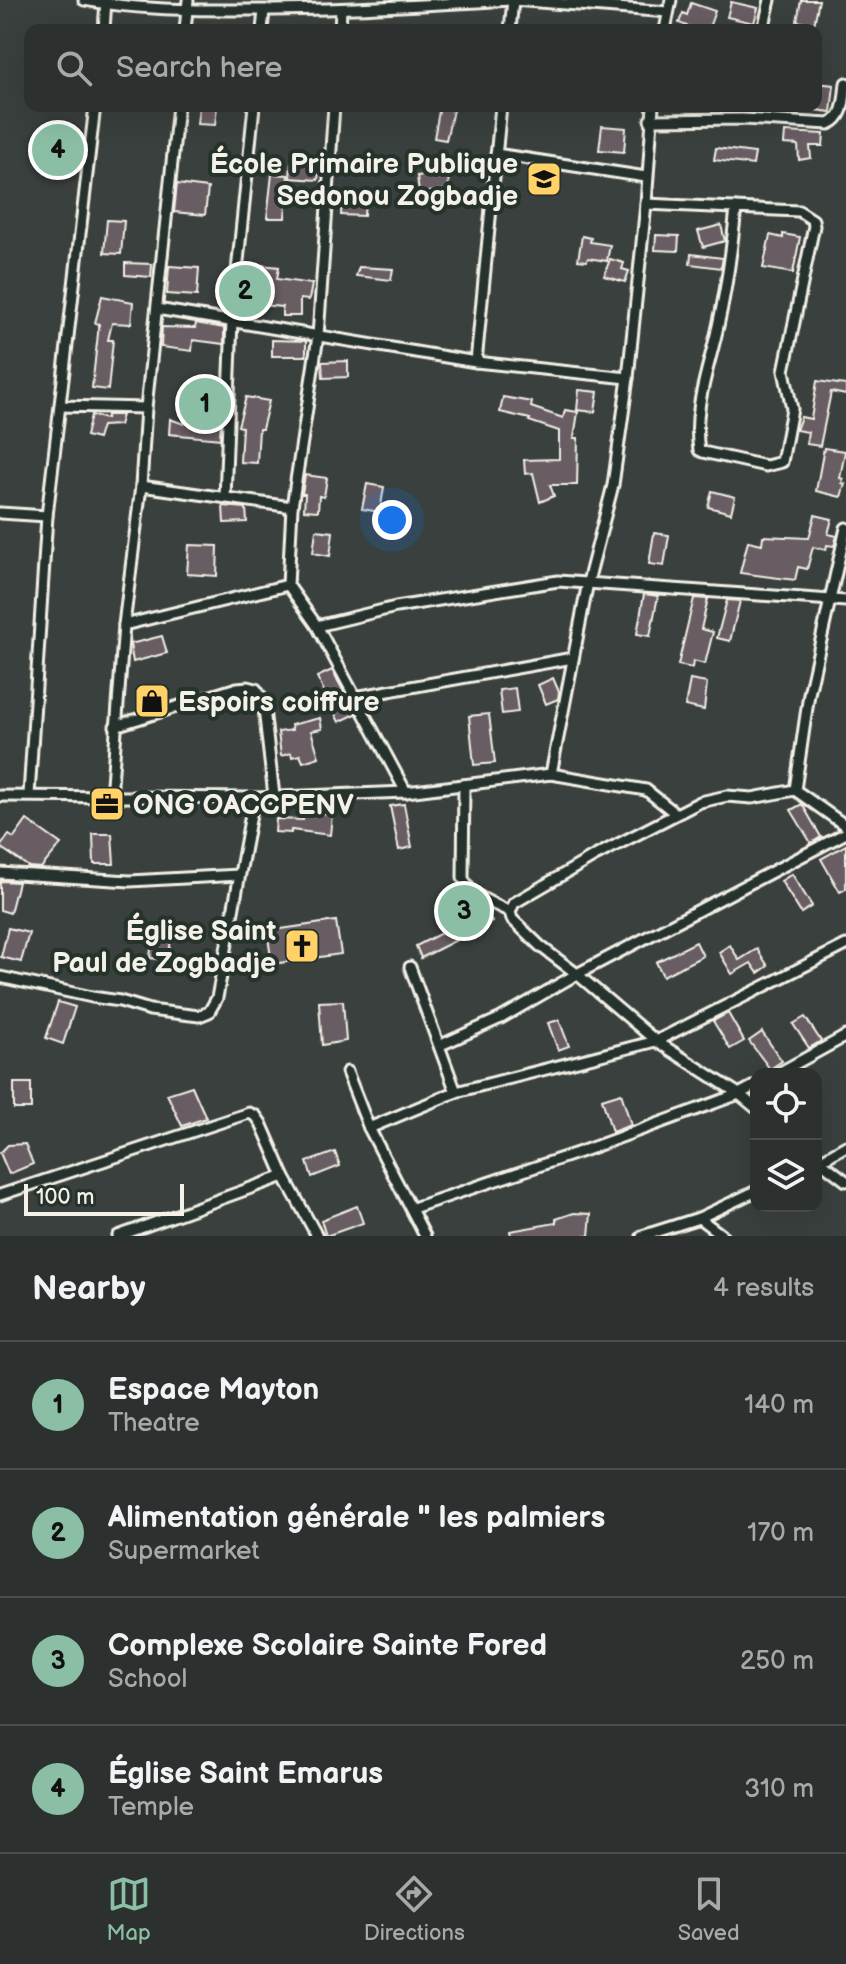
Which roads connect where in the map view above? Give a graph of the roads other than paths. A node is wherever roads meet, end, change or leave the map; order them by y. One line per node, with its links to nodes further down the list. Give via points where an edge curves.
1 (84, 0): 5 (street)
2 (513, 0): 7 (street)
3 (671, 0): 9 (street)
4 (770, 0): 15 (street)
5 (107, 2): 6 (street); 10 (street)
6 (188, 5): 8 (street)
7 (341, 9): 8 (street); 12 (street)
8 (264, 11): 11 (street)
9 (668, 12): 13 (street, via 513,0); 14 (street)
10 (105, 24)
11 (263, 24)
12 (340, 24)
13 (511, 24)
14 (666, 24)
15 (764, 24)
16 (846, 83): 24 (street, via 842,111 829,124)
17 (94, 112): 35 (street)
18 (177, 112): 30 (street)
19 (253, 112): 31 (street)
20 (334, 112): 32 (street)
21 (500, 112): 26 (street)
22 (652, 112): 25 (street)
23 (745, 112): 24 (street)
24 (743, 119): 25 (street)
25 (650, 120): 27 (street)
26 (496, 154): 27 (street); 33 (street)
27 (646, 177): 28 (street)
28 (646, 204): 29 (street); 34 (street)
29 (736, 208): 29 (street, via 697,439 703,452 777,465 782,462 792,409 784,371 814,226 799,211)
30 (157, 309): 31 (street); 36 (street)
31 (232, 320): 32 (street); 38 (street)
32 (318, 336): 33 (street); 39 (street)
33 (476, 362): 34 (street)
34 (628, 378): 43 (street, via 613,485)
35 (60, 406): 36 (street); 41 (street)
36 (146, 408): 37 (street)
37 (141, 486): 38 (street); 47 (street)
38 (225, 498): 39 (street)
39 (292, 507): 44 (street)
40 (0, 513): 41 (street)
41 (47, 516): 56 (street)
42 (846, 528): 45 (street)
43 (588, 582): 45 (street); 48 (street, via 523,585); 49 (street)
44 (288, 585): 47 (street); 48 (street)
45 (830, 600): 46 (street); 54 (street)
46 (846, 601)
47 (124, 625): 51 (street)
48 (317, 626): 50 (street)
49 (573, 658): 50 (street); 52 (street)
50 (355, 697): 55 (street)
51 (115, 726): 58 (street, via 237,688 256,689 263,700); 59 (street)
52 (551, 774): 53 (street); 62 (street, via 646,790)
53 (464, 785): 55 (street); 67 (street, via 466,887)
54 (795, 790): 62 (street, via 713,798); 63 (street)
55 (406, 792): 58 (street)
56 (29, 795): 57 (street); 59 (street)
57 (0, 796)
58 (274, 796): 60 (street)
59 (111, 797): 60 (street)
60 (254, 798): 66 (street)
61 (846, 809): 63 (street)
62 (675, 813): 67 (street, via 514,903)
63 (843, 823)
64 (846, 833): 70 (street)
65 (0, 873): 66 (street, via 130,881)
66 (239, 875): 71 (street, via 217,998 209,1012 199,1016 150,1010)
67 (510, 912): 70 (street, via 540,946)
68 (846, 945): 73 (street)
69 (410, 967): 74 (street)
70 (577, 974): 73 (street); 74 (street)
71 (0, 977)
72 (846, 1036): 75 (street)
73 (656, 1041): 78 (street); 79 (street)
74 (441, 1045): 78 (street)
75 (788, 1068)
76 (347, 1072): 81 (street)
77 (750, 1088): 79 (street)
78 (456, 1092): 81 (street)
79 (739, 1094): 80 (street); 89 (street)
80 (750, 1103)
81 (369, 1128): 89 (street)
82 (846, 1146): 83 (street)
83 (822, 1158)
84 (822, 1164): 86 (street)
85 (284, 1176): 88 (street, via 261,1123 249,1113); 91 (street); 92 (street)
86 (846, 1181)
87 (750, 1194): 90 (street)
88 (0, 1195)
89 (413, 1208): 93 (street)
90 (699, 1218): 94 (street); 95 (street)
91 (118, 1236)
92 (317, 1236)
93 (425, 1236)
94 (642, 1236)
95 (723, 1236)

